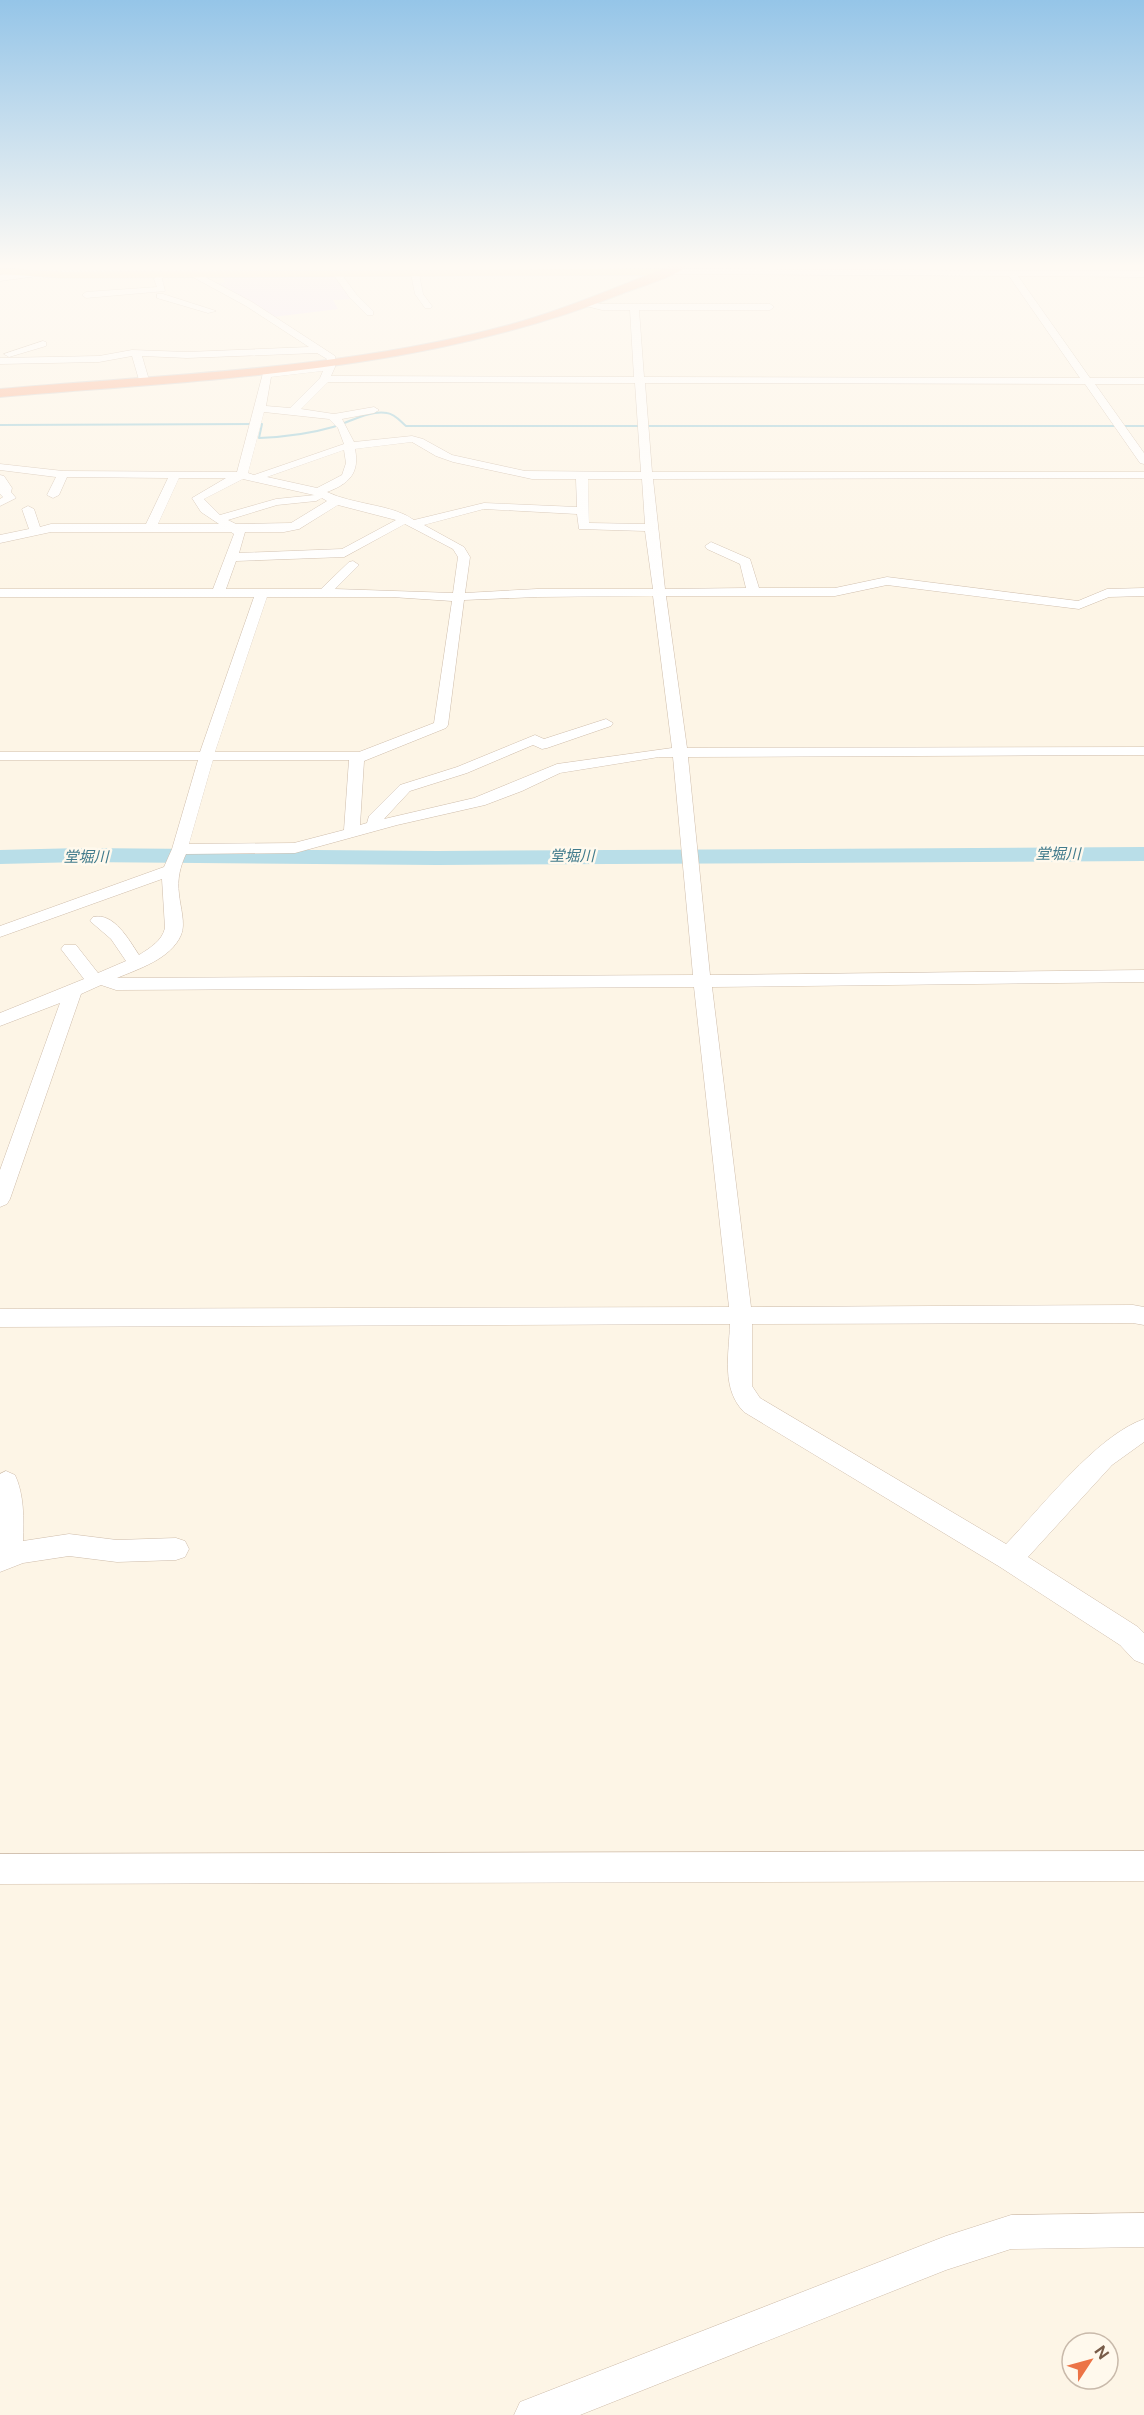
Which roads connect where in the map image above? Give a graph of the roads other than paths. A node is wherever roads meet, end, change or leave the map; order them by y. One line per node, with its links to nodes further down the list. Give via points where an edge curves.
1 (160, 379): 4 (highway)
2 (265, 379): 9 (street)
3 (325, 379): 5 (street); 10 (street)
4 (144, 380): 8 (highway)
5 (639, 381): 6 (street); 19 (street)
6 (1087, 381): 7 (street); 14 (street, via 1127,428)
7 (1144, 381)
8 (0, 393)
9 (260, 409): 10 (street); 18 (street)
10 (294, 410): 12 (street)
11 (374, 410): 12 (street)
12 (333, 417): 13 (street, via 346,433)
13 (350, 446): 20 (street, via 417,440 447,458 519,475); 23 (street); 25 (street, via 347,478)
14 (1144, 461)
15 (0, 467): 16 (street)
16 (63, 474): 17 (street); 24 (street)
17 (175, 475): 18 (street); 32 (street)
18 (240, 475): 23 (street); 29 (street, via 198,498)
19 (648, 475): 20 (street); 21 (street); 31 (street)
20 (582, 476): 28 (street)
21 (1144, 476)
22 (0, 478): 26 (street, via 10,498)
23 (255, 478): 25 (street)
24 (53, 495)
25 (327, 496): 29 (street, via 276,502); 30 (street); 33 (street, via 295,526)
26 (0, 503)
27 (28, 509): 34 (street)
28 (581, 511): 30 (street, via 484,506); 31 (street, via 585,528)
29 (218, 519): 33 (street)
30 (411, 521): 37 (street, via 364,540 345,554); 46 (street, via 462,552)
31 (651, 528): 45 (street)
32 (150, 529): 33 (street); 34 (street)
33 (235, 529): 37 (street, via 240,535)
34 (35, 530): 35 (street)
35 (0, 539)
36 (711, 546): 39 (street, via 746,562)
37 (231, 557): 42 (street)
38 (353, 565): 44 (street)
39 (754, 592): 40 (street, via 846,592 886,581 1079,605 1107,592); 45 (street)
40 (1144, 592)
41 (0, 593): 42 (street)
42 (218, 593): 43 (street)
43 (262, 593): 44 (street); 52 (street)
44 (327, 593): 46 (street)
45 (661, 593): 46 (street); 49 (street)
46 (457, 597): 51 (street, via 441,725)
47 (606, 723): 53 (street, via 542,745 535,739 462,770 413,784 375,819)
48 (1144, 751): 49 (street)
49 (680, 752): 53 (street, via 557,769 479,802); 63 (street)
50 (0, 756): 52 (street)
51 (362, 756): 52 (street); 54 (street, via 355,764)
52 (206, 757): 55 (street)
53 (375, 826): 54 (street)
54 (352, 832): 55 (street, via 296,848)
55 (180, 849): 56 (street)
56 (171, 870): 58 (street); 60 (street, via 172,936 159,950)
57 (99, 921): 60 (street, via 117,935)
58 (0, 932)
59 (70, 949): 62 (street)
60 (136, 963): 62 (street)
61 (1144, 976): 63 (street)
62 (97, 980): 63 (street, via 116,984); 64 (street)
63 (702, 981): 67 (street)
64 (73, 991): 65 (street); 66 (street)
65 (0, 1020)
66 (0, 1199)
67 (741, 1315): 68 (street); 69 (street); 74 (street, via 740,1386 752,1406)
68 (1144, 1316)
69 (0, 1318)
70 (1144, 1428): 74 (street, via 1103,1458)
71 (6, 1482): 73 (street, via 11,1528)
72 (176, 1549): 73 (street, via 117,1551 69,1545)
73 (5, 1558)
74 (1009, 1558): 75 (street, via 1129,1636)
75 (1144, 1651)
76 (1144, 1866): 77 (street)
77 (0, 1869)
78 (1144, 2229): 79 (street, via 1011,2232 946,2253)
79 (533, 2415)

